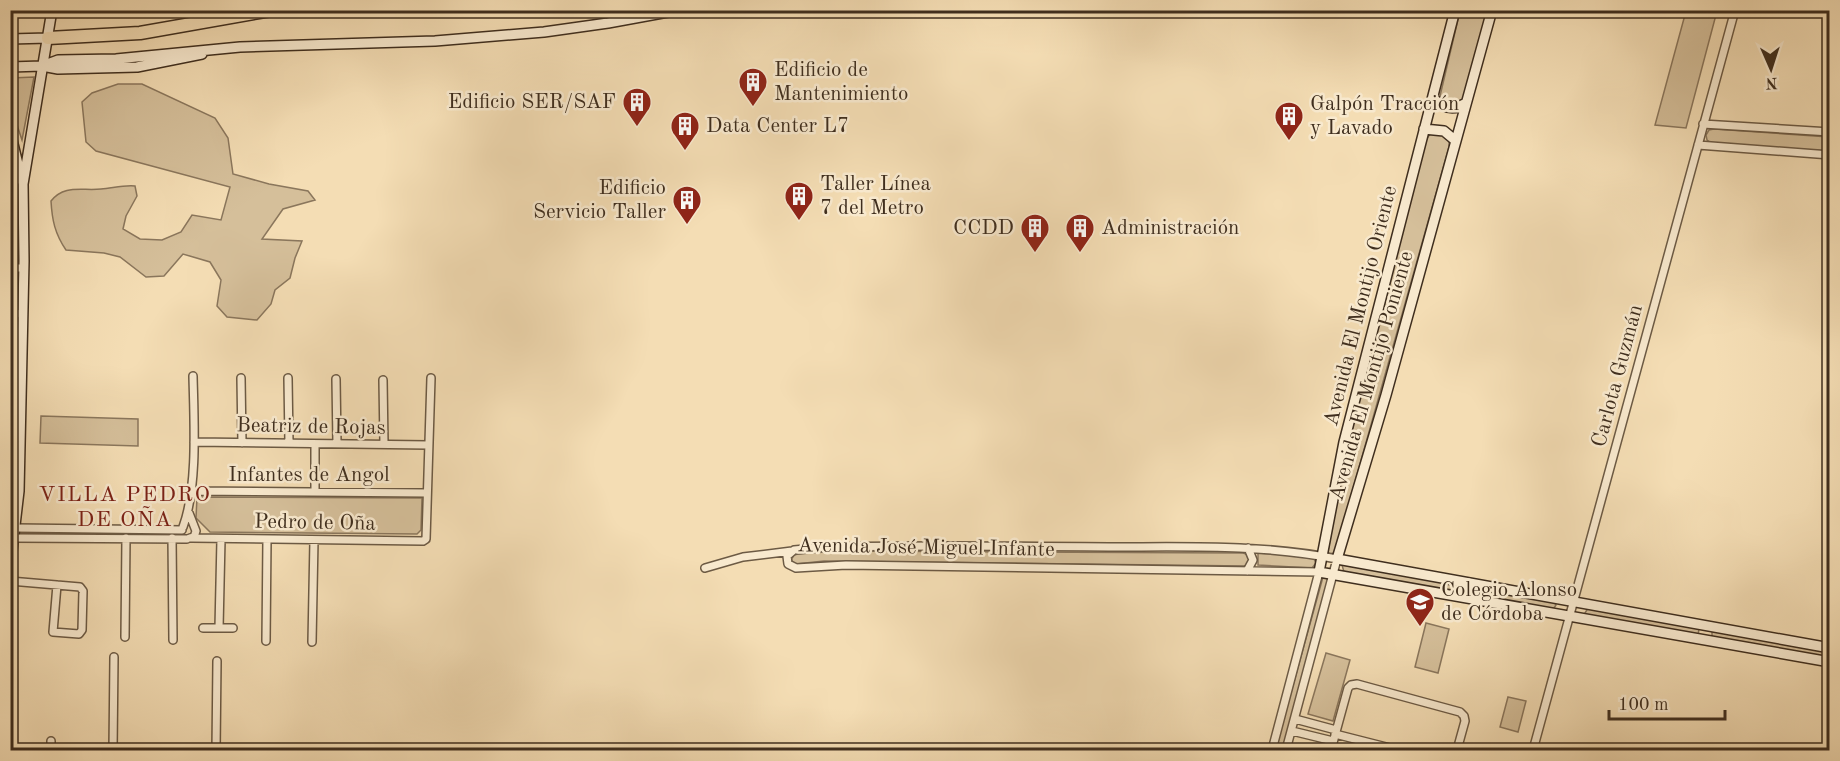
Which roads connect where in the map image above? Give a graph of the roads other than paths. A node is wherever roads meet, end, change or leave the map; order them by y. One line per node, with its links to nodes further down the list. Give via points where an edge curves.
1 (52, 10): 7 (street)
2 (271, 10): 7 (highway, via 140,33)
3 (679, 10): 9 (street, via 571,29 481,37 240,47 116,59 58,60)
4 (1455, 10): 11 (street, Avenida El Montijo Oriente)
5 (1492, 10): 12 (street, Avenida El Montijo Poniente)
6 (1735, 10): 13 (street, Carlota Guzmán)
7 (48, 38): 8 (street); 9 (street)
8 (10, 39)
9 (42, 66): 10 (street); 21 (street)
10 (10, 67)
11 (1433, 98): 12 (street, via 1449,108); 14 (street, Avenida El Montijo Oriente)
12 (1466, 103): 17 (street, Avenida El Montijo Poniente)
13 (1703, 124): 16 (street); 18 (street, Carlota Guzmán)
14 (1424, 129): 17 (street, via 1444,131); 60 (street, Avenida El Montijo Oriente, via 1344,442)
15 (10, 132): 20 (street)
16 (1830, 132)
17 (1455, 141): 61 (street, Avenida El Montijo Poniente)
18 (1698, 145): 19 (street); 69 (street, Carlota Guzmán)
19 (1830, 155)
20 (15, 169): 21 (street)
21 (23, 184): 23 (street)
22 (10, 268): 23 (street)
23 (24, 268): 25 (street)
24 (10, 314): 25 (street)
25 (23, 314): 27 (street)
26 (10, 361): 27 (street)
27 (22, 361): 35 (street)
28 (193, 376): 36 (street)
29 (241, 378): 37 (street)
30 (288, 378): 38 (street)
31 (431, 378): 42 (street)
32 (336, 379): 40 (street)
33 (383, 380): 41 (street)
34 (10, 409): 35 (street)
35 (21, 409): 43 (street)
36 (194, 442): 37 (street, Beatriz de Rojas); 44 (street)
37 (242, 443): 38 (street, Beatriz de Rojas)
38 (290, 443): 39 (street, Beatriz de Rojas)
39 (315, 444): 40 (street, Beatriz de Rojas); 45 (street)
40 (337, 444): 41 (street, Beatriz de Rojas)
41 (384, 444): 42 (street, Beatriz de Rojas)
42 (428, 445): 46 (street)
43 (16, 454): 47 (street)
44 (190, 491): 45 (street, Infantes de Angol); 48 (street)
45 (315, 492): 46 (street, Infantes de Angol)
46 (427, 493): 57 (street, Pedro de Oña, via 423,541)
47 (14, 503): 49 (street)
48 (189, 513): 50 (street); 51 (street)
49 (16, 528): 50 (street); 52 (street)
50 (183, 529): 51 (street, via 189,525); 51 (street, via 184,537)
51 (192, 533): 54 (street, Pedro de Oña); 55 (street, Pedro de Oña)
52 (14, 538): 53 (street, Pedro de Oña); 62 (street)
53 (126, 538): 54 (street, Pedro de Oña); 75 (street)
54 (172, 538): 76 (street)
55 (220, 539): 56 (street, Pedro de Oña); 73 (street)
56 (267, 539): 57 (street, Pedro de Oña); 78 (street)
57 (314, 540): 79 (street)
58 (1248, 548): 59 (street, Avenida José Miguel Infante, via 844,547); 60 (street, Avenida José Miguel Infante); 64 (street, via 1253,560)
59 (792, 551): 63 (street, via 742,557); 64 (street, Avenida José Miguel Infante, via 787,562 796,568 846,565)
60 (1323, 556): 61 (street, Avenida José Miguel Infante); 65 (street, Avenida El Montijo Oriente)
61 (1337, 559): 66 (street, Avenida El Montijo Poniente); 69 (street, Avenida José Miguel Infante)
62 (10, 568)
63 (705, 568)
64 (1247, 571): 65 (street, Avenida José Miguel Infante)
65 (1319, 572): 66 (street, Avenida José Miguel Infante); 91 (street, Avenida El Montijo Oriente)
66 (1334, 574): 70 (street, Avenida José Miguel Infante); 84 (street, Avenida El Montijo Poniente)
67 (10, 581): 68 (street)
68 (57, 585): 68 (street, via 82,589 79,634 53,632)
69 (1574, 602): 70 (street, Carlota Guzmán); 71 (street, Avenida José Miguel Infante)
70 (1570, 616): 77 (street, Avenida José Miguel Infante); 96 (street, Carlota Guzmán)
71 (1709, 626): 77 (street, via 1704,632); 80 (street, Avenida José Miguel Infante)
72 (203, 628): 73 (street)
73 (219, 628): 74 (street)
74 (233, 628)
75 (125, 637)
76 (173, 640)
77 (1706, 640): 83 (street, Avenida José Miguel Infante)
78 (266, 641)
79 (312, 642)
80 (1830, 648)
81 (114, 657): 89 (street)
82 (217, 661): 90 (street)
83 (1830, 662)
84 (1295, 719): 85 (street, Avenida El Montijo Poniente); 86 (street)
85 (1292, 731): 86 (street); 92 (street, Avenida El Montijo Poniente)
86 (1335, 735): 93 (street); 94 (street); 95 (street, via 1348,688 1357,684 1460,712 1465,721)
87 (51, 741): 88 (street)
88 (51, 750)
89 (113, 750)
90 (216, 750)
91 (1272, 750)
92 (1286, 750)
93 (1331, 750)
94 (1398, 750)
95 (1457, 750)
96 (1533, 750)

